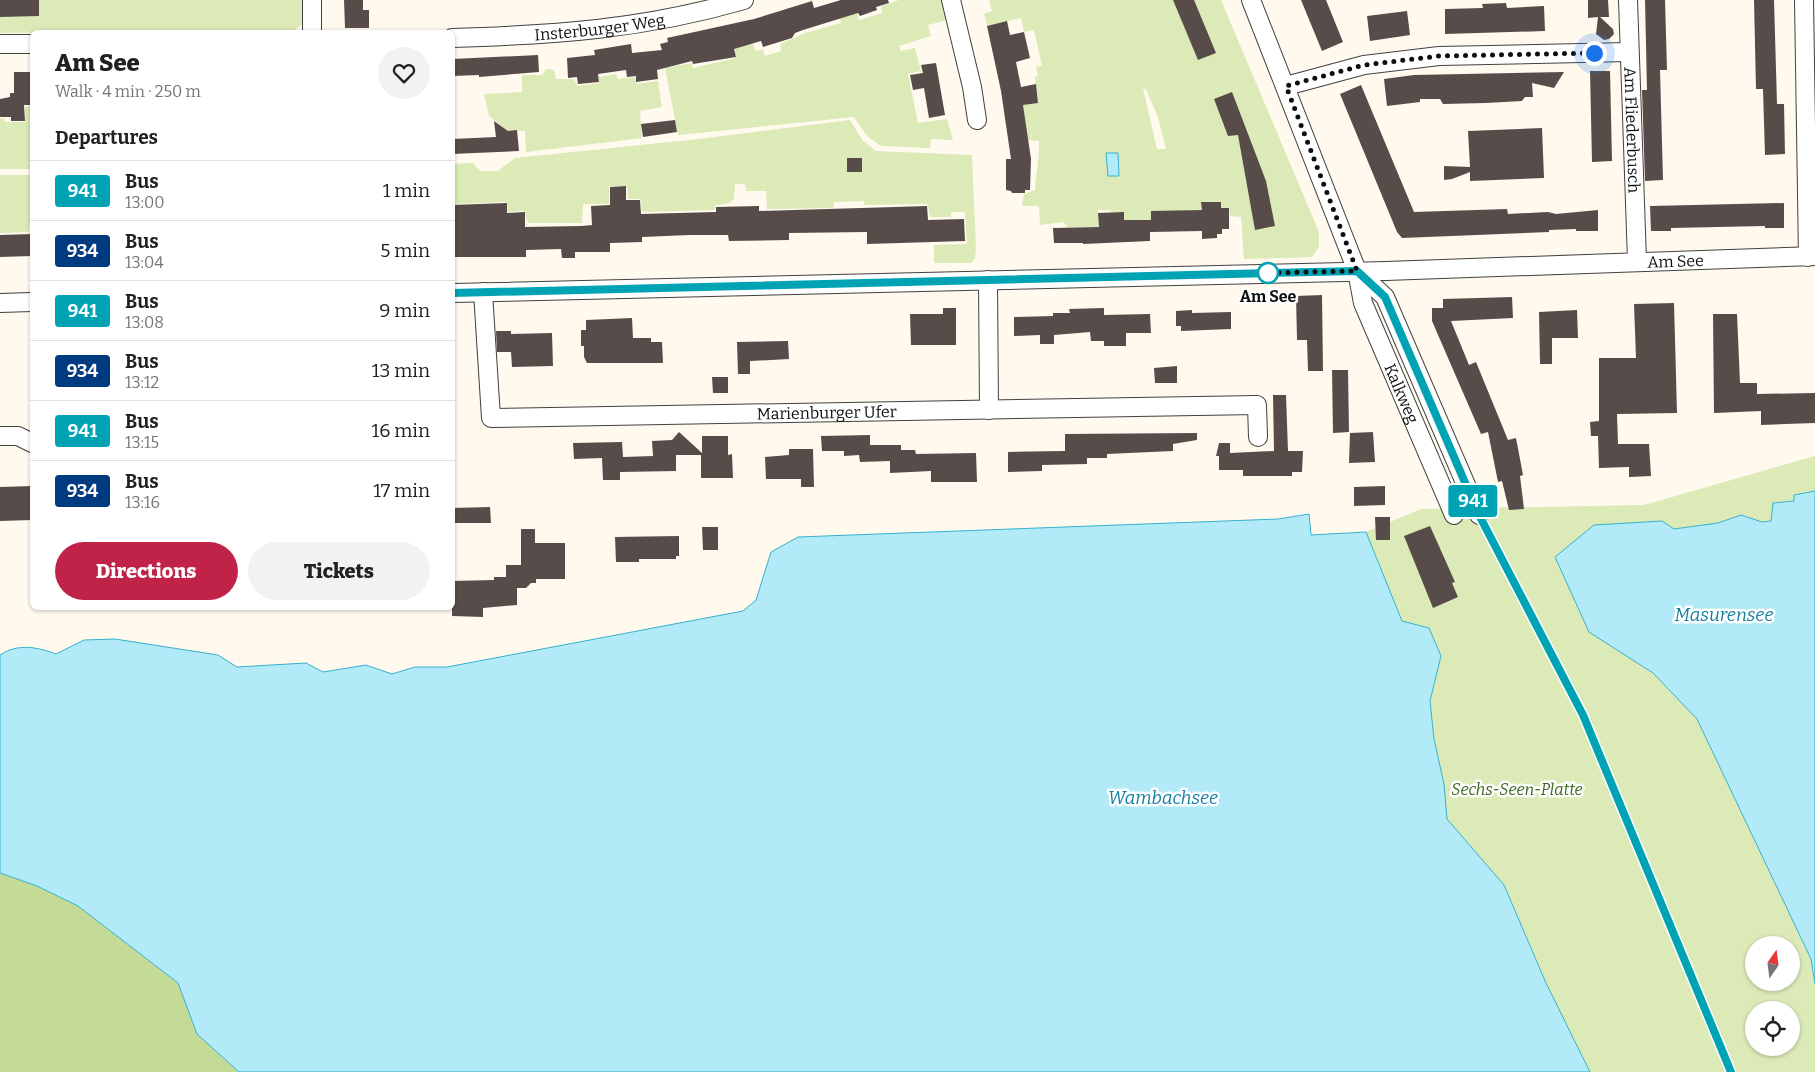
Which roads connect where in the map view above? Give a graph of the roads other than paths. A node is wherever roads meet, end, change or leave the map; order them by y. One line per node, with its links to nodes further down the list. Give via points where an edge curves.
1 (312, 0): 7 (street)
2 (744, 0): 8 (street, Insterburger Weg, via 626,27 559,34)
3 (951, 0): 13 (street)
4 (1251, 0): 12 (street, Kalkweg)
5 (1628, 0): 11 (street, Am Fliederbusch)
6 (1804, 0): 14 (street)
7 (312, 30)
8 (455, 38)
9 (0, 44): 10 (street)
10 (30, 44)
11 (1629, 52): 12 (street, via 1439,56 1364,65); 15 (street, Am Fliederbusch)
12 (1286, 86): 16 (street, Kalkweg)
13 (977, 120)
14 (1811, 257): 15 (street, Am See)
15 (1637, 261): 16 (street, Am See)
16 (1357, 271): 17 (street, Am See); 26 (street, Kalkweg, via 1364,303); 27 (street, Kalkweg, via 1385,297)
17 (988, 280): 18 (street, Am See); 22 (street)
18 (484, 292): 19 (street, Am See); 22 (street, Marienburger Ufer, via 491,418)
19 (455, 293)
20 (30, 302): 21 (street)
21 (0, 303)
22 (989, 410): 24 (street, Marienburger Ufer, via 1257,405)
23 (0, 436): 25 (street, via 18,436)
24 (1258, 437)
25 (30, 442)
26 (1454, 515)
27 (1479, 515)

